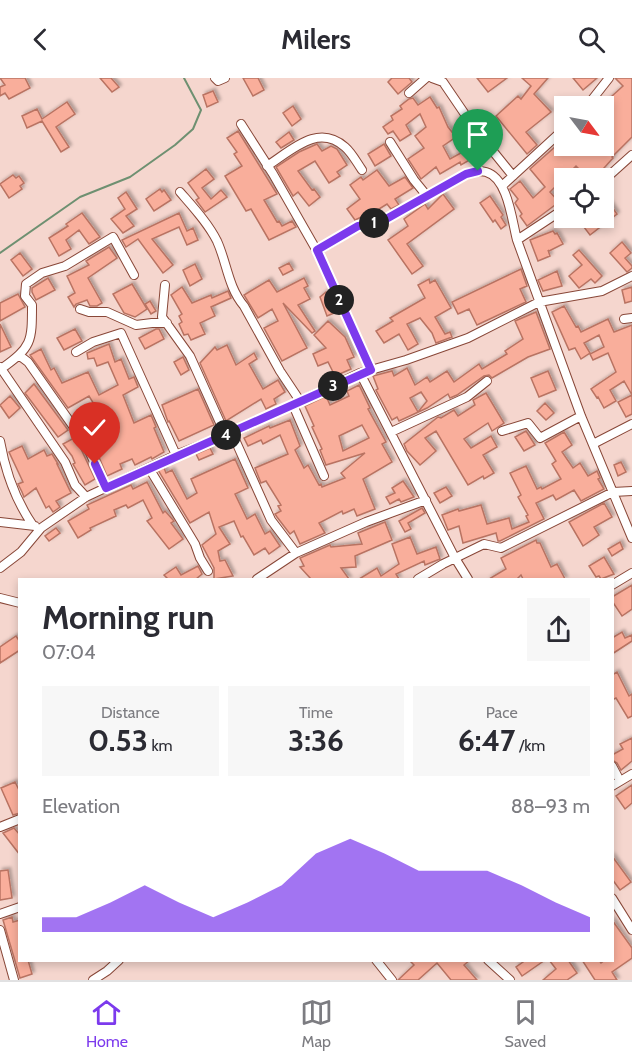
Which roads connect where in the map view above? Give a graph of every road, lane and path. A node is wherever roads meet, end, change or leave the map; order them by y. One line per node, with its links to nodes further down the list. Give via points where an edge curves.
1 (215, 78): 2 (street)
2 (225, 78)
3 (426, 78): 6 (street)
4 (432, 78): 15 (street, via 443,82)
5 (609, 78): 7 (street)
6 (409, 93)
7 (595, 96)
8 (241, 124): 12 (street)
9 (554, 138): 15 (street)
10 (390, 142): 18 (street)
11 (632, 155): 14 (street)
12 (267, 166): 13 (street, via 312,137 330,137 345,148); 21 (street)
13 (362, 170)
14 (614, 171)
15 (513, 176): 16 (street)
16 (503, 185): 18 (street, via 489,172 478,171); 20 (street)
17 (180, 192): 34 (street, via 217,242 237,298)
18 (427, 196): 21 (street, via 379,223 358,226)
19 (554, 216): 20 (street)
20 (517, 240): 25 (street)
21 (317, 250): 31 (street)
22 (134, 275): 29 (street, via 112,237 26,284 25,296 32,305 32,333)
23 (632, 276): 25 (street, via 602,291)
24 (165, 285): 27 (street, via 162,317)
25 (539, 302): 31 (street, via 468,338); 35 (street)
26 (80, 309): 27 (street, via 107,312 136,325)
27 (167, 323): 39 (street, via 190,356 222,427)
28 (76, 352): 42 (street, via 122,333)
29 (20, 356): 30 (street); 45 (street, via 87,446)
30 (1, 368): 48 (street, via 65,462 75,485)
31 (371, 370): 32 (street)
32 (360, 374): 34 (street); 38 (street)
33 (487, 381): 38 (street, via 467,398)
34 (297, 403): 39 (street); 44 (street)
35 (581, 416): 37 (street, via 540,438 528,423); 41 (street)
36 (632, 424): 41 (street)
37 (501, 431)
38 (391, 432): 49 (street)
39 (232, 433): 42 (street); 54 (street, via 271,519)
40 (0, 441): 51 (street, via 10,481)
41 (593, 444): 47 (street)
42 (176, 455): 43 (street)
43 (149, 468): 45 (street); 57 (street)
44 (324, 476)
45 (106, 488): 48 (street)
46 (632, 491): 47 (street)
47 (613, 492): 53 (street); 55 (street, via 511,544 501,548 484,544)
48 (86, 496): 52 (street)
49 (426, 500): 54 (street); 55 (street)
50 (0, 522): 51 (street)
51 (32, 524): 52 (street)
52 (41, 528): 56 (street, via 21,552)
53 (632, 538)
54 (296, 553): 59 (street)
55 (455, 558): 60 (street); 61 (street)
56 (0, 568)
57 (208, 571)
58 (632, 573): 62 (street)
59 (258, 578)
60 (420, 578)
61 (467, 578)
62 (614, 584)
63 (0, 598): 64 (street)
64 (18, 602)
65 (632, 774): 66 (street)
66 (616, 784)
67 (18, 820): 68 (street)
68 (0, 827)
69 (614, 901): 73 (street)
70 (18, 908): 71 (street)
71 (0, 914)
72 (0, 930): 77 (street)
73 (632, 930)
74 (117, 962): 78 (street)
75 (378, 962): 79 (street)
76 (491, 962): 80 (street)
77 (14, 980)
78 (93, 980)
79 (392, 980)
80 (510, 980)

